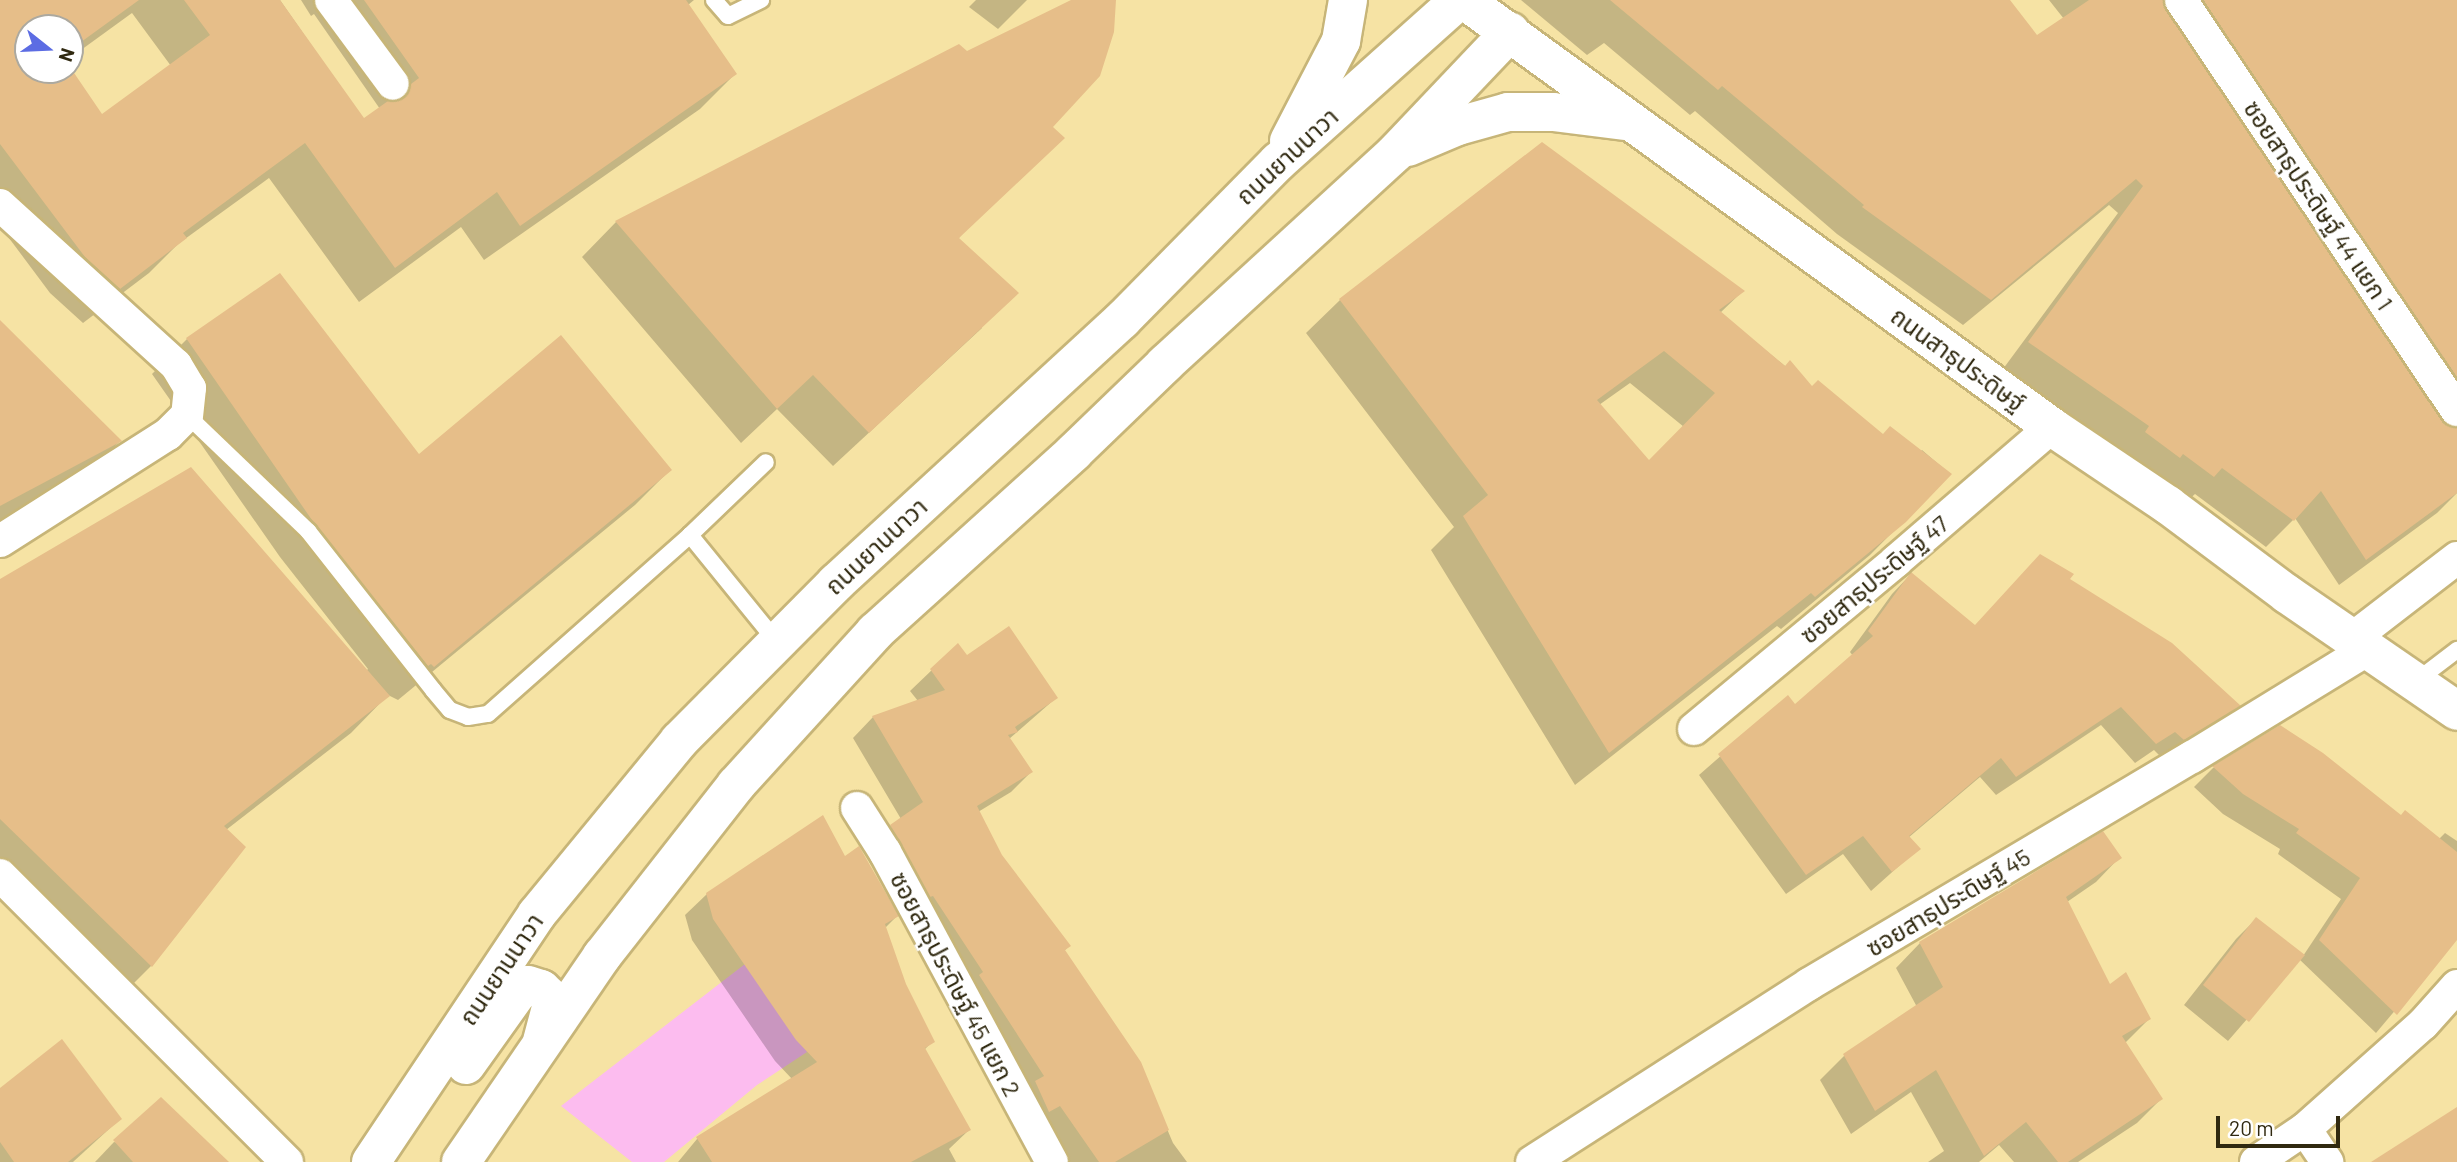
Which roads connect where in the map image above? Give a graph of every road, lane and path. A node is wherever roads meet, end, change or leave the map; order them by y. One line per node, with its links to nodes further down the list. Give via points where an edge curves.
1 (331, 0): 8 (street)
2 (714, 0): 3 (lane, via 729,16)
3 (761, 0)
4 (1348, 0): 11 (main road, via 1341,41)
5 (1462, 0): 7 (main road, ถนนสาธุประดิษฐ์); 11 (main road, ถนนยานนาวา)
6 (2181, 0): 13 (street, ซอยสาธุประดิษฐ์ 44 แยก 1)
7 (1510, 32): 9 (main road, ถนนสาธุประดิษฐ์); 10 (main road)
8 (393, 84)
9 (1628, 122): 10 (main road, via 1553,112 1508,112 1458,126); 15 (main road, ถนนสาธุประดิษฐ์)
10 (1396, 152): 29 (main road, via 875,632 736,785 602,956)
11 (1278, 162): 20 (main road, ถนนยานนาวา, via 1122,320)
12 (0, 205): 14 (street, via 176,365 190,388)
13 (2457, 410)
14 (187, 415): 17 (lane, via 308,531 450,710 468,717 488,715); 18 (street, via 168,434)
15 (2052, 427): 21 (main road, ถนนสาธุประดิษฐ์); 25 (street, ซอยสาธุประดิษฐ์ 47)
16 (766, 462): 17 (lane)
17 (690, 535): 20 (lane)
18 (0, 541)
19 (2457, 558): 21 (street, ซอยสาธุประดิษฐ์ 45)
20 (777, 642): 30 (main road, ถนนยานนาวา, via 679,741 537,914)
21 (2360, 643): 23 (main road, ถนนสาธุประดิษฐ์); 36 (street, ซอยสาธุประดิษฐ์ 45, via 2192,757 1809,984)
22 (2457, 650): 23 (lane)
23 (2415, 682): 24 (main road, ถนนสาธุประดิษฐ์)
24 (2457, 711)
25 (1693, 729)
26 (857, 808): 35 (street, ซอยสาธุประดิษฐ์ 45 แยก 2)
27 (0, 875): 32 (street)
28 (2457, 986): 31 (street, via 2423,1024)
29 (540, 1048): 30 (main road, via 553,1000 528,985 518,992 450,1086); 34 (main road)
30 (409, 1106): 33 (main road, ถนนยานนาวา)
31 (2305, 1129): 37 (street); 38 (street)
32 (287, 1162)
33 (371, 1162)
34 (461, 1162)
35 (1052, 1162)
36 (1532, 1162)
37 (2256, 1162)
38 (2327, 1162)

